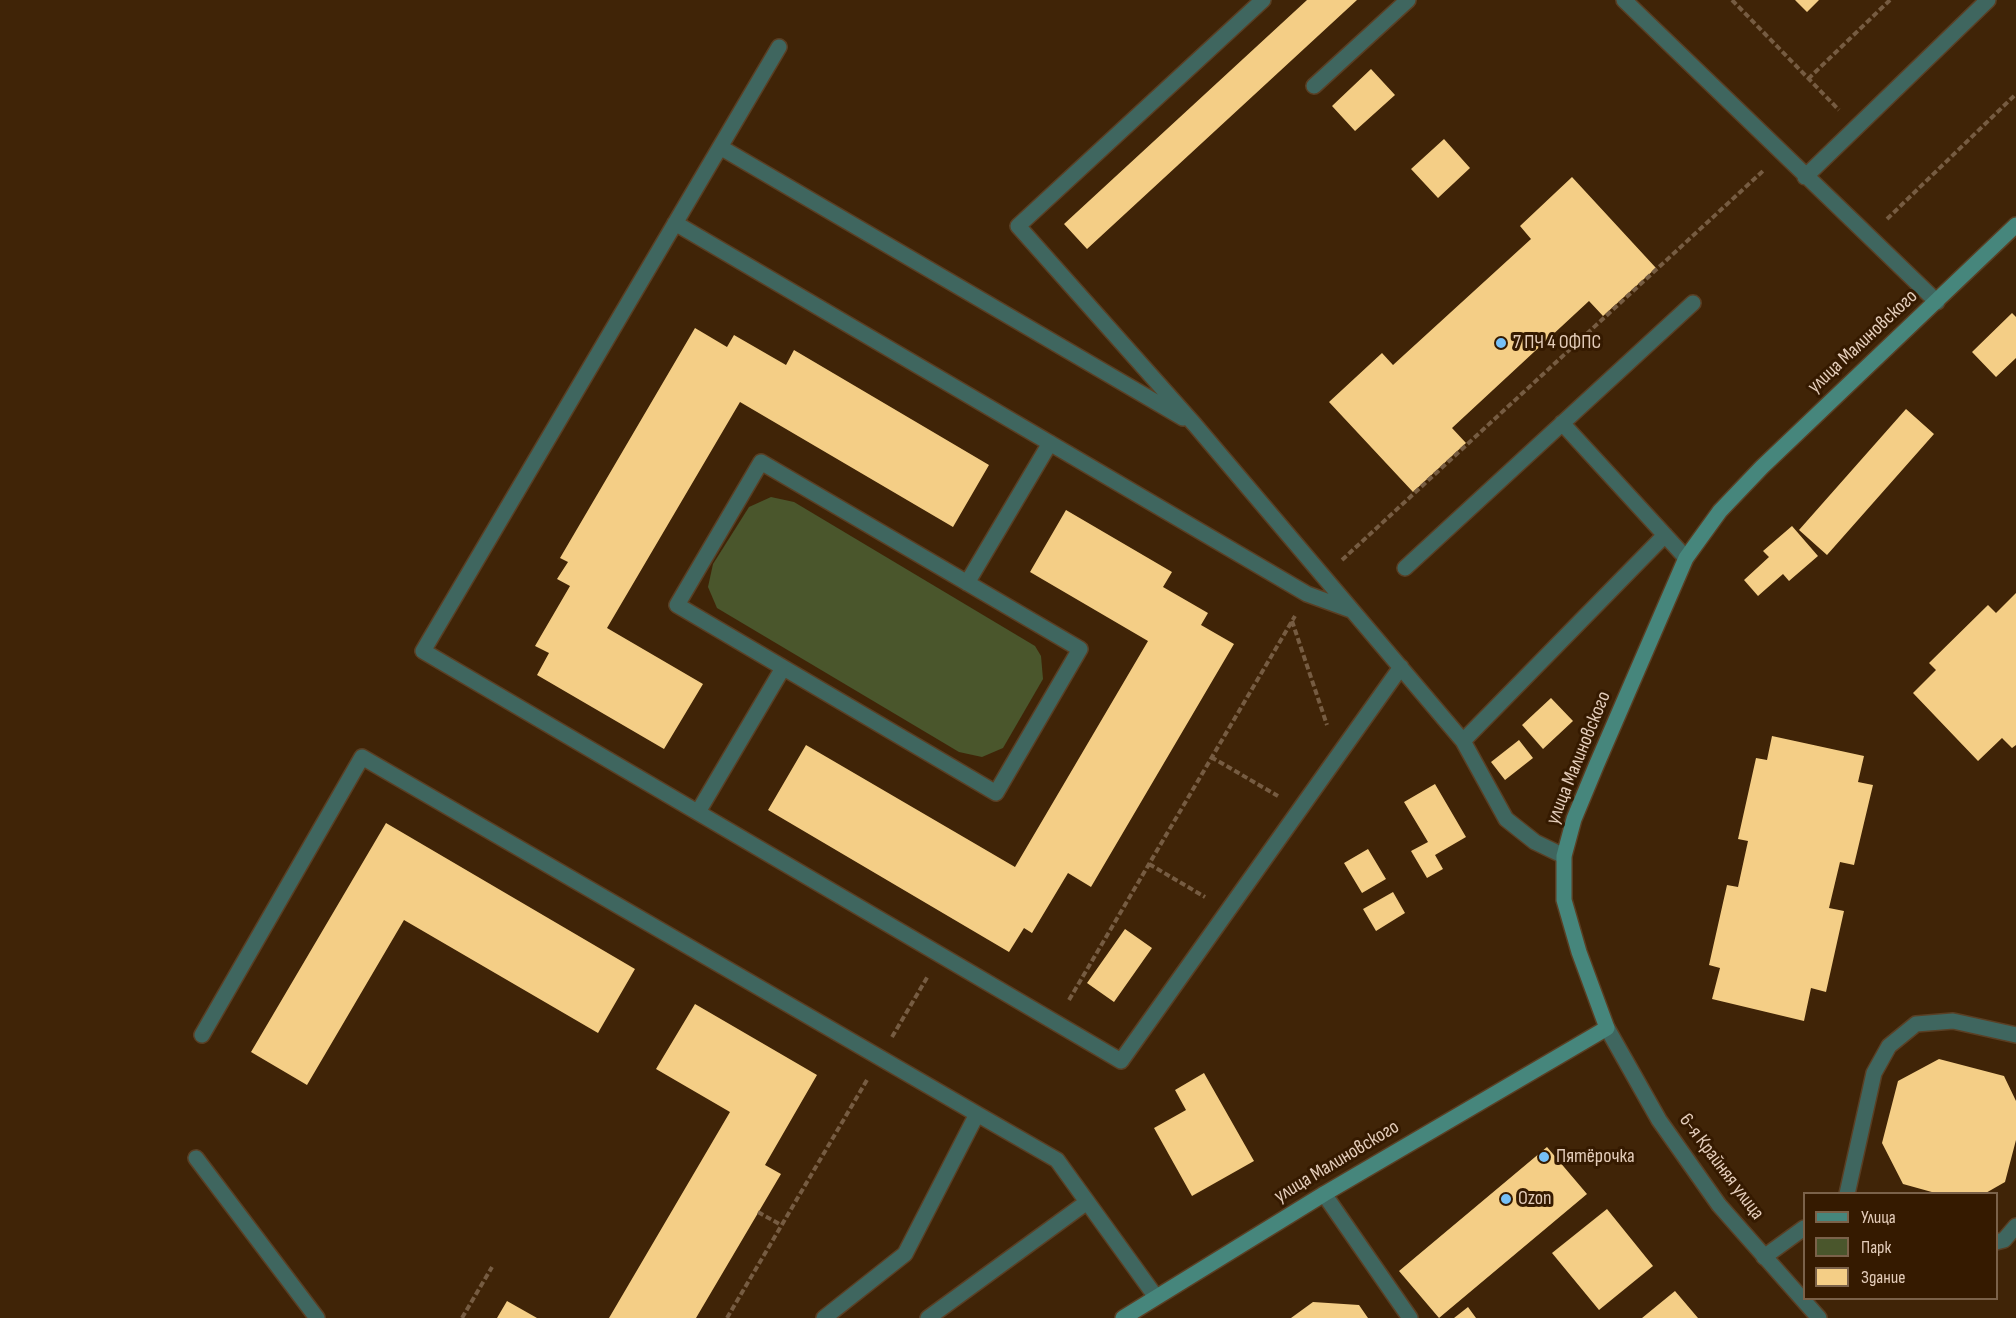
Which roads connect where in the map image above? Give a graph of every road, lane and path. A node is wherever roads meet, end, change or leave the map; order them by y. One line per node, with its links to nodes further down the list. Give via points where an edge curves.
1 (1263, 0): 21 (street, via 1018,226)
2 (1408, 0): 9 (street)
3 (1624, 0): 13 (street)
4 (1732, 0): 8 (path)
5 (1890, 0): 8 (path)
6 (1988, 0): 11 (street)
7 (779, 47): 12 (street)
8 (1808, 79): 11 (path)
9 (1314, 86)
10 (2016, 94): 17 (path)
11 (1856, 128): 14 (street)
12 (720, 147): 15 (street); 21 (street)
13 (1782, 154): 14 (street); 26 (path)
14 (1805, 177): 17 (street)
15 (675, 223): 22 (street); 37 (street, via 423,651)
16 (2016, 225): 18 (street, улица Малиновского)
17 (1868, 237): 18 (street)
18 (1937, 302): 24 (street, улица Малиновского, via 1762,467 1720,511)
19 (1693, 303): 20 (street)
20 (1562, 423): 23 (street); 25 (street)
21 (1195, 425): 26 (street)
22 (1050, 443): 27 (street); 28 (street)
23 (1665, 535): 24 (street); 33 (street)
24 (1686, 558): 38 (street, улица Малиновского, via 1587,787)
25 (1405, 568)
26 (1324, 577): 29 (street)
27 (967, 584): 32 (street, via 761,462 677,605); 32 (street, via 1080,649 996,793)
28 (1307, 594): 29 (street); 30 (path)
29 (1353, 610): 31 (street)
30 (1292, 621): 34 (path); 35 (path)
31 (1401, 667): 33 (street); 34 (street)
32 (783, 668): 37 (street)
33 (1462, 741): 38 (street, via 1506,819 1535,842)
34 (1337, 756): 36 (street)
35 (1211, 757): 36 (path); 39 (path)
36 (1299, 809): 40 (street)
37 (698, 812): 41 (street)
38 (1564, 856): 43 (street, улица Малиновского, via 1564,900)
39 (1149, 864): 40 (path); 42 (path)
40 (1227, 910): 42 (street, via 1121,1061)
41 (940, 955): 42 (street); 46 (path)
42 (1055, 1023)
43 (1607, 1028): 50 (street, улица Малиновского); 57 (street, 6-я Крайняя улица, via 1659,1120 1719,1205)
44 (202, 1035): 46 (street, via 362,757)
45 (2016, 1035): 49 (street, via 1953,1021 1916,1024 1889,1046 1874,1073)
46 (880, 1059): 47 (street); 53 (path)
47 (977, 1114): 51 (street, via 1057,1160); 63 (street, via 905,1254)
48 (196, 1158): 60 (street)
49 (1847, 1192)
50 (1324, 1194): 59 (street, улица Малиновского); 66 (street)
51 (1087, 1202): 59 (street); 64 (street)
52 (758, 1212): 53 (path)
53 (781, 1225): 62 (path)
54 (2016, 1226): 56 (street)
55 (1803, 1229): 57 (street)
56 (1998, 1242)
57 (1764, 1257): 67 (street, 6-я Крайняя улица)
58 (492, 1267): 61 (path)
59 (1156, 1297): 65 (street, улица Малиновского)
60 (316, 1318)
61 (462, 1318)
62 (727, 1318)
63 (824, 1318)
64 (928, 1318)
65 (1123, 1318)
66 (1410, 1318)
67 (1819, 1318)

